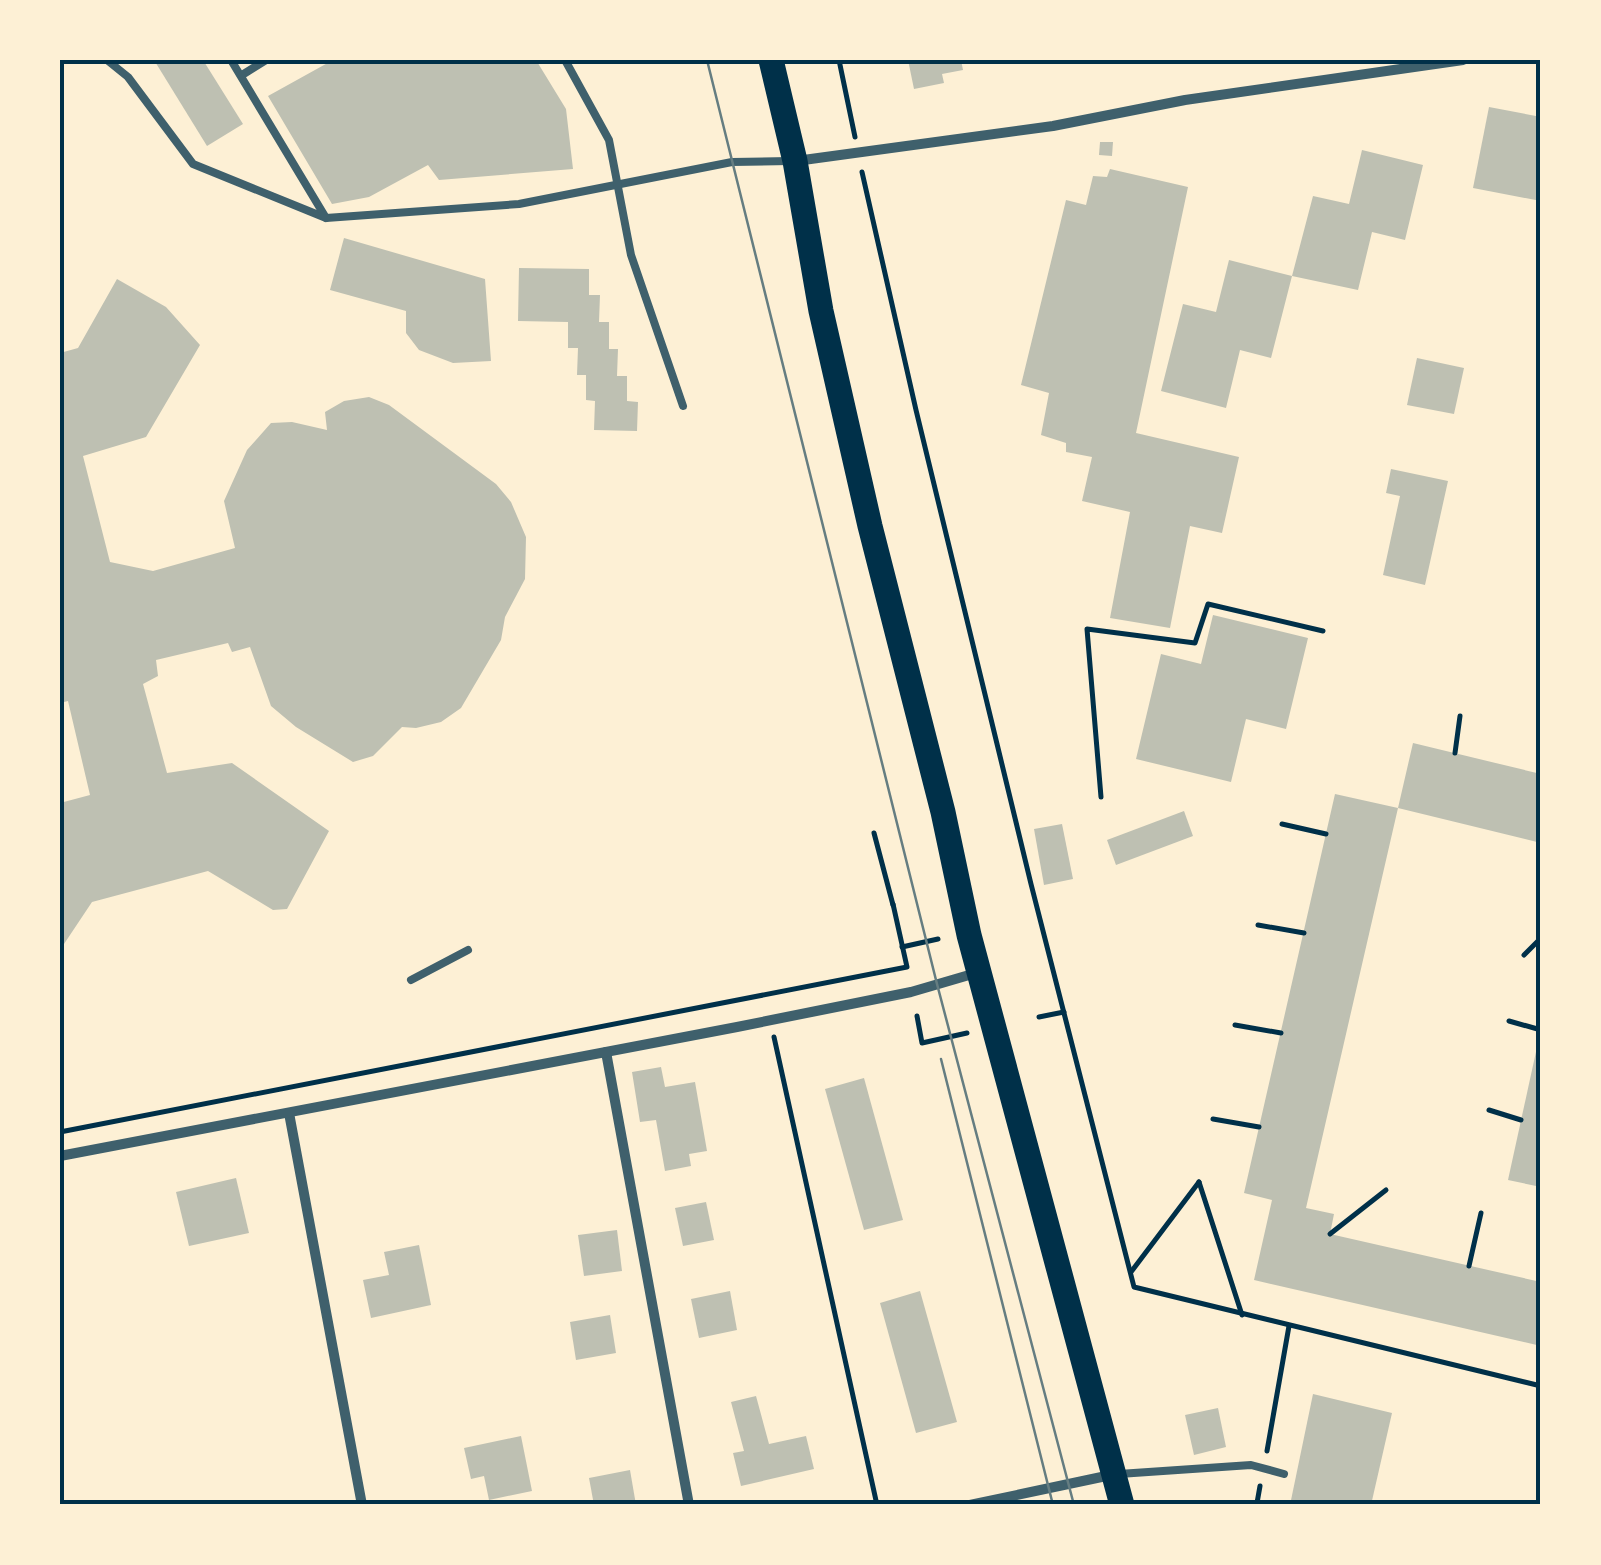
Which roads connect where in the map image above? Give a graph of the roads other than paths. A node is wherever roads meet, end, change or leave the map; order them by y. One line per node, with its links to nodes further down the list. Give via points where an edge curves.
1 (107, 60): 10 (lane, via 192,164)
2 (230, 60): 7 (lane)
3 (266, 60): 7 (lane)
4 (565, 60): 9 (lane, via 610,140)
5 (771, 60): 8 (main road)
6 (1463, 60): 8 (street)
7 (242, 75): 10 (lane)
8 (795, 161): 9 (lane, via 732,162); 13 (main road, via 821,311)
9 (618, 185): 10 (lane, via 519,204); 11 (lane, via 630,254)
10 (326, 218)
11 (683, 406)
12 (468, 950): 14 (lane)
13 (979, 972): 15 (street, via 910,992); 19 (main road)
14 (411, 980)
15 (606, 1052): 16 (street); 21 (street)
16 (289, 1113): 17 (street); 20 (street)
17 (60, 1156)
18 (1284, 1474): 19 (lane, via 1251,1466)
19 (1114, 1475): 22 (street); 23 (main road)
20 (362, 1505)
21 (690, 1505)
22 (970, 1505)
23 (1122, 1505)

